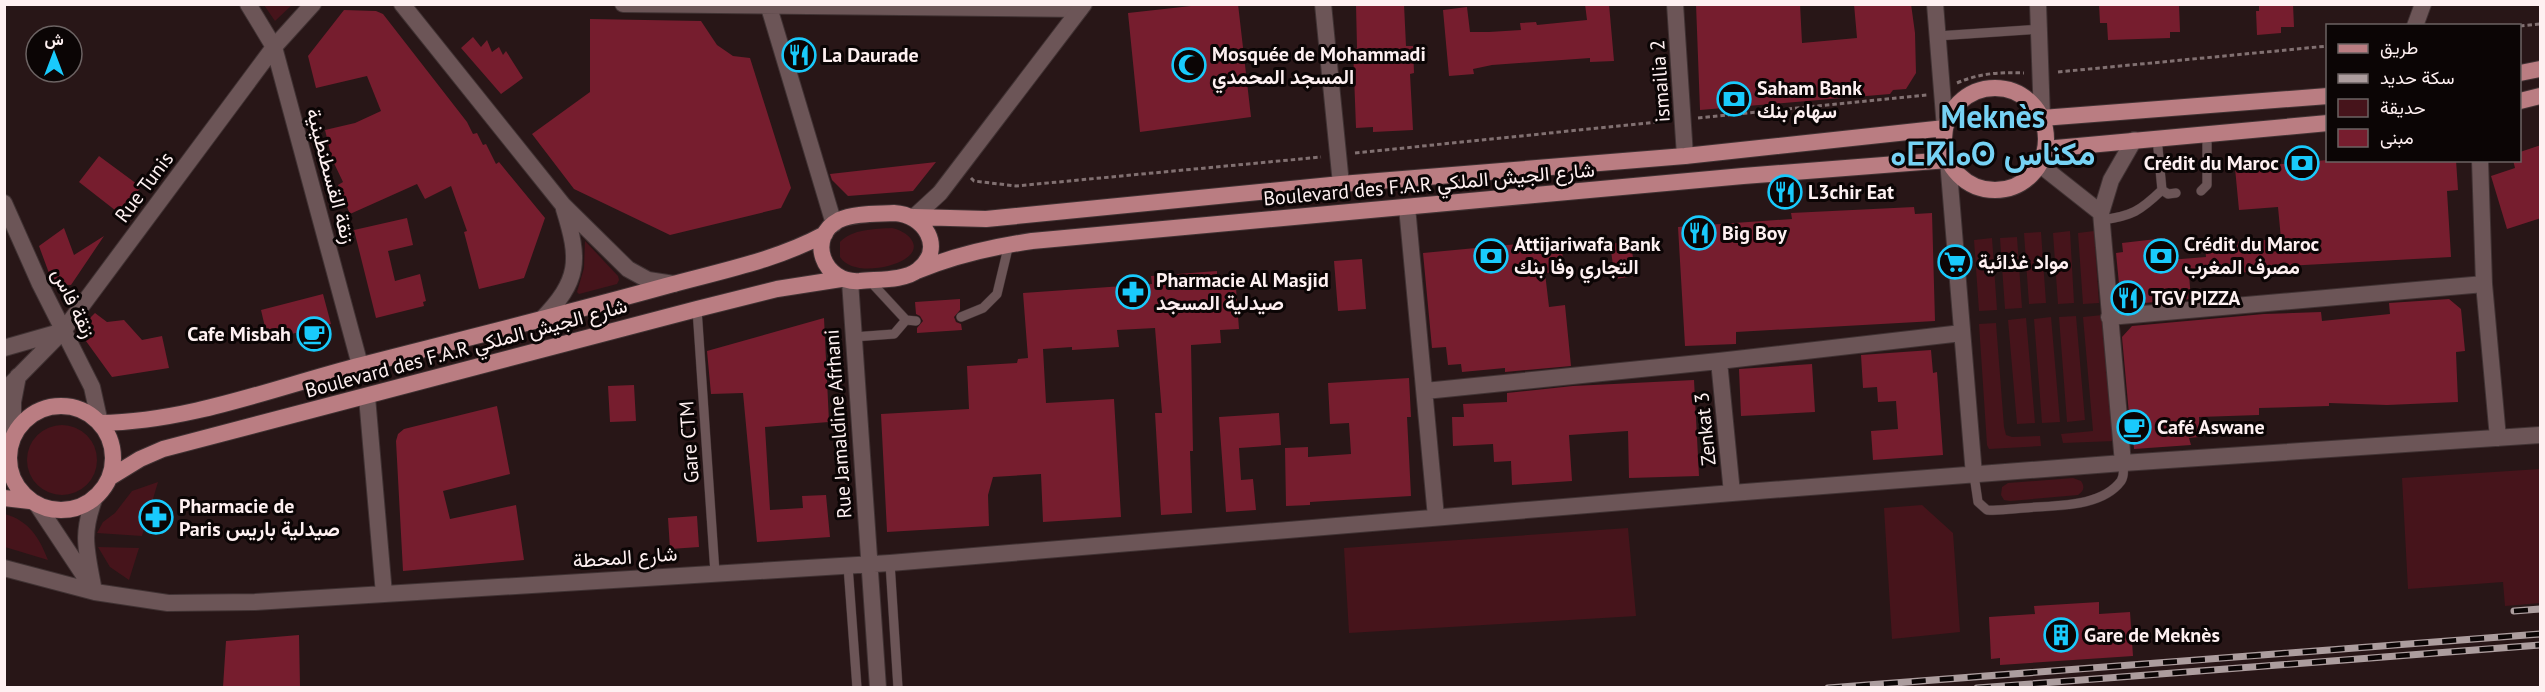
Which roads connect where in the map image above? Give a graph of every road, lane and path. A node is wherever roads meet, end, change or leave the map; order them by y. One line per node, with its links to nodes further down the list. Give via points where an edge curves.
1 (248, 4): 17 (street, زنقة القسطنطينية)
2 (314, 4): 17 (street, Rue Tunis)
3 (402, 4): 44 (street)
4 (623, 4): 10 (street)
5 (1323, 4): 33 (street)
6 (1676, 4): 27 (street, ismailia 2)
7 (1935, 4): 16 (street)
8 (2038, 4): 15 (street)
9 (2423, 4): 12 (street)
10 (769, 5): 11 (street); 48 (street)
11 (1082, 7): 38 (street)
12 (2416, 24)
13 (2541, 24): 14 (path)
14 (2521, 26)
15 (2040, 29): 16 (lane); 20 (street)
16 (1937, 36): 22 (street)
17 (274, 46): 59 (street, Rue Tunis); 64 (street, زنقة القسطنطينية)
18 (2326, 46): 20 (path)
19 (2541, 69): 21 (main road)
20 (2042, 73): 22 (path, via 1996,72 1972,77); 26 (street)
21 (2521, 73)
22 (1941, 94): 27 (path); 29 (street)
23 (2326, 96): 26 (main road)
24 (2541, 96): 25 (main road)
25 (2521, 101)
26 (2042, 118): 29 (main road, via 2020,94 1990,88 1961,100 1950,113); 35 (main road)
27 (1683, 119): 33 (path); 34 (street, ismailia 2)
28 (2326, 123): 30 (main road)
29 (1945, 128): 34 (main road, Boulevard des F.A.R شارع الجيش الملكي); 36 (main road)
30 (2207, 134): 31 (main road); 41 (lane, via 2207,185)
31 (2157, 138): 32 (main road); 40 (lane)
32 (2134, 140): 35 (main road); 47 (street, via 2111,180)
33 (1338, 155): 38 (path, via 1016,186 974,181); 39 (street)
34 (1685, 156): 39 (main road, Boulevard des F.A.R شارع الجيش الملكي)
35 (2042, 157): 36 (main road, via 2030,175 2002,189 1970,183 1957,174); 47 (street)
36 (1948, 160): 45 (main road, Boulevard des F.A.R شارع الجيش الملكي); 60 (street)
37 (2480, 162): 54 (street)
38 (962, 164): 46 (street, via 940,193)
39 (1341, 184): 46 (main road, Boulevard des F.A.R شارع الجيش الملكي, via 986,219)
40 (2162, 190): 42 (lane); 47 (lane, via 2128,217)
41 (2201, 191)
42 (2176, 193)
43 (4, 203): 59 (street, زنقة فاس)
44 (563, 205): 53 (street, via 628,269 648,280); 58 (street, via 574,240 574,266 565,293)
45 (1407, 207): 49 (main road, Boulevard des F.A.R شارع الجيش الملكي); 67 (street)
46 (914, 217): 48 (main road, Boulevard des F.A.R شارع الجيش الملكي, via 894,213 850,217); 50 (main road, via 922,223 930,242 925,263)
47 (2102, 217): 57 (street)
48 (830, 229): 51 (main road, via 822,254 832,273); 53 (main road, Boulevard des F.A.R شارع الجيش الملكي, via 771,259)
49 (1009, 244): 50 (main road, Boulevard des F.A.R شارع الجيش الملكي, via 950,257); 56 (lane, via 997,294 983,308)
50 (917, 271): 52 (main road, Boulevard des F.A.R شارع الجيش الملكي, via 907,276)
51 (845, 280): 52 (main road, Boulevard des F.A.R شارع الجيش الملكي); 55 (main road, Boulevard des F.A.R شارع الجيش الملكي, via 777,289); 61 (street, Rue Jamaldine Afrhani)
52 (869, 280): 61 (lane, via 911,320 894,334)
53 (674, 284): 58 (main road, Boulevard des F.A.R شارع الجيش الملكي)
54 (2484, 284): 57 (street); 71 (street)
55 (697, 309): 68 (main road, Boulevard des F.A.R شارع الجيش الملكي); 85 (lane, Gare CTM)
56 (961, 317)
57 (2109, 317): 73 (street)
58 (541, 320): 64 (main road, Boulevard des F.A.R شارع الجيش الملكي)
59 (63, 331): 62 (street); 65 (street, Rue Tunis); 69 (street, زنقة فاس, via 92,387)
60 (1962, 333): 63 (street); 74 (street)
61 (854, 337): 82 (street, Rue Jamaldine Afrhani)
62 (4, 348)
63 (1719, 361): 67 (street); 76 (street, Zenkat 3)
64 (360, 365): 69 (main road, Boulevard des F.A.R شارع الجيش الملكي, via 182,414)
65 (18, 375): 66 (street, Rue Tunis); 72 (street)
66 (4, 391)
67 (1425, 391): 80 (street)
68 (367, 397): 75 (main road, Boulevard des F.A.R شارع الجيش الملكي, via 163,449); 87 (street)
69 (100, 423): 72 (main road, via 87,412 55,405 38,410 23,421); 75 (main road, via 113,453)
70 (2541, 435): 71 (street, شارع المحطة)
71 (2498, 438): 73 (street, شارع المحطة)
72 (9, 439): 79 (main road, via 10,472 17,488)
73 (2123, 463): 74 (street, شارع المحطة); 74 (lane, via 2121,481 2088,500 1991,510 1978,502)
74 (1974, 475): 76 (street, شارع المحطة)
75 (110, 478): 77 (main road, Boulevard des F.A.R شارع الجيش الملكي)
76 (1732, 493): 80 (street, شارع المحطة)
77 (95, 497): 79 (main road, Boulevard des F.A.R شارع الجيش الملكي, via 65,510); 86 (street, via 84,540)
78 (4, 498): 79 (main road, Boulevard des F.A.R شارع الجيش الملكي)
79 (34, 503): 86 (street)
80 (1437, 517): 81 (street, شارع المحطة)
81 (890, 563): 82 (street, شارع المحطة); 90 (lane)
82 (868, 564): 83 (street, شارع المحطة); 89 (street, Rue Jamaldine Afrhani)
83 (848, 566): 85 (street, شارع المحطة); 88 (lane)
84 (4, 568): 86 (street, شارع المحطة)
85 (715, 573): 87 (street, شارع المحطة)
86 (95, 592): 87 (street, شارع المحطة, via 168,603)
87 (384, 594)
88 (857, 687)
89 (878, 687)
90 (898, 687)

